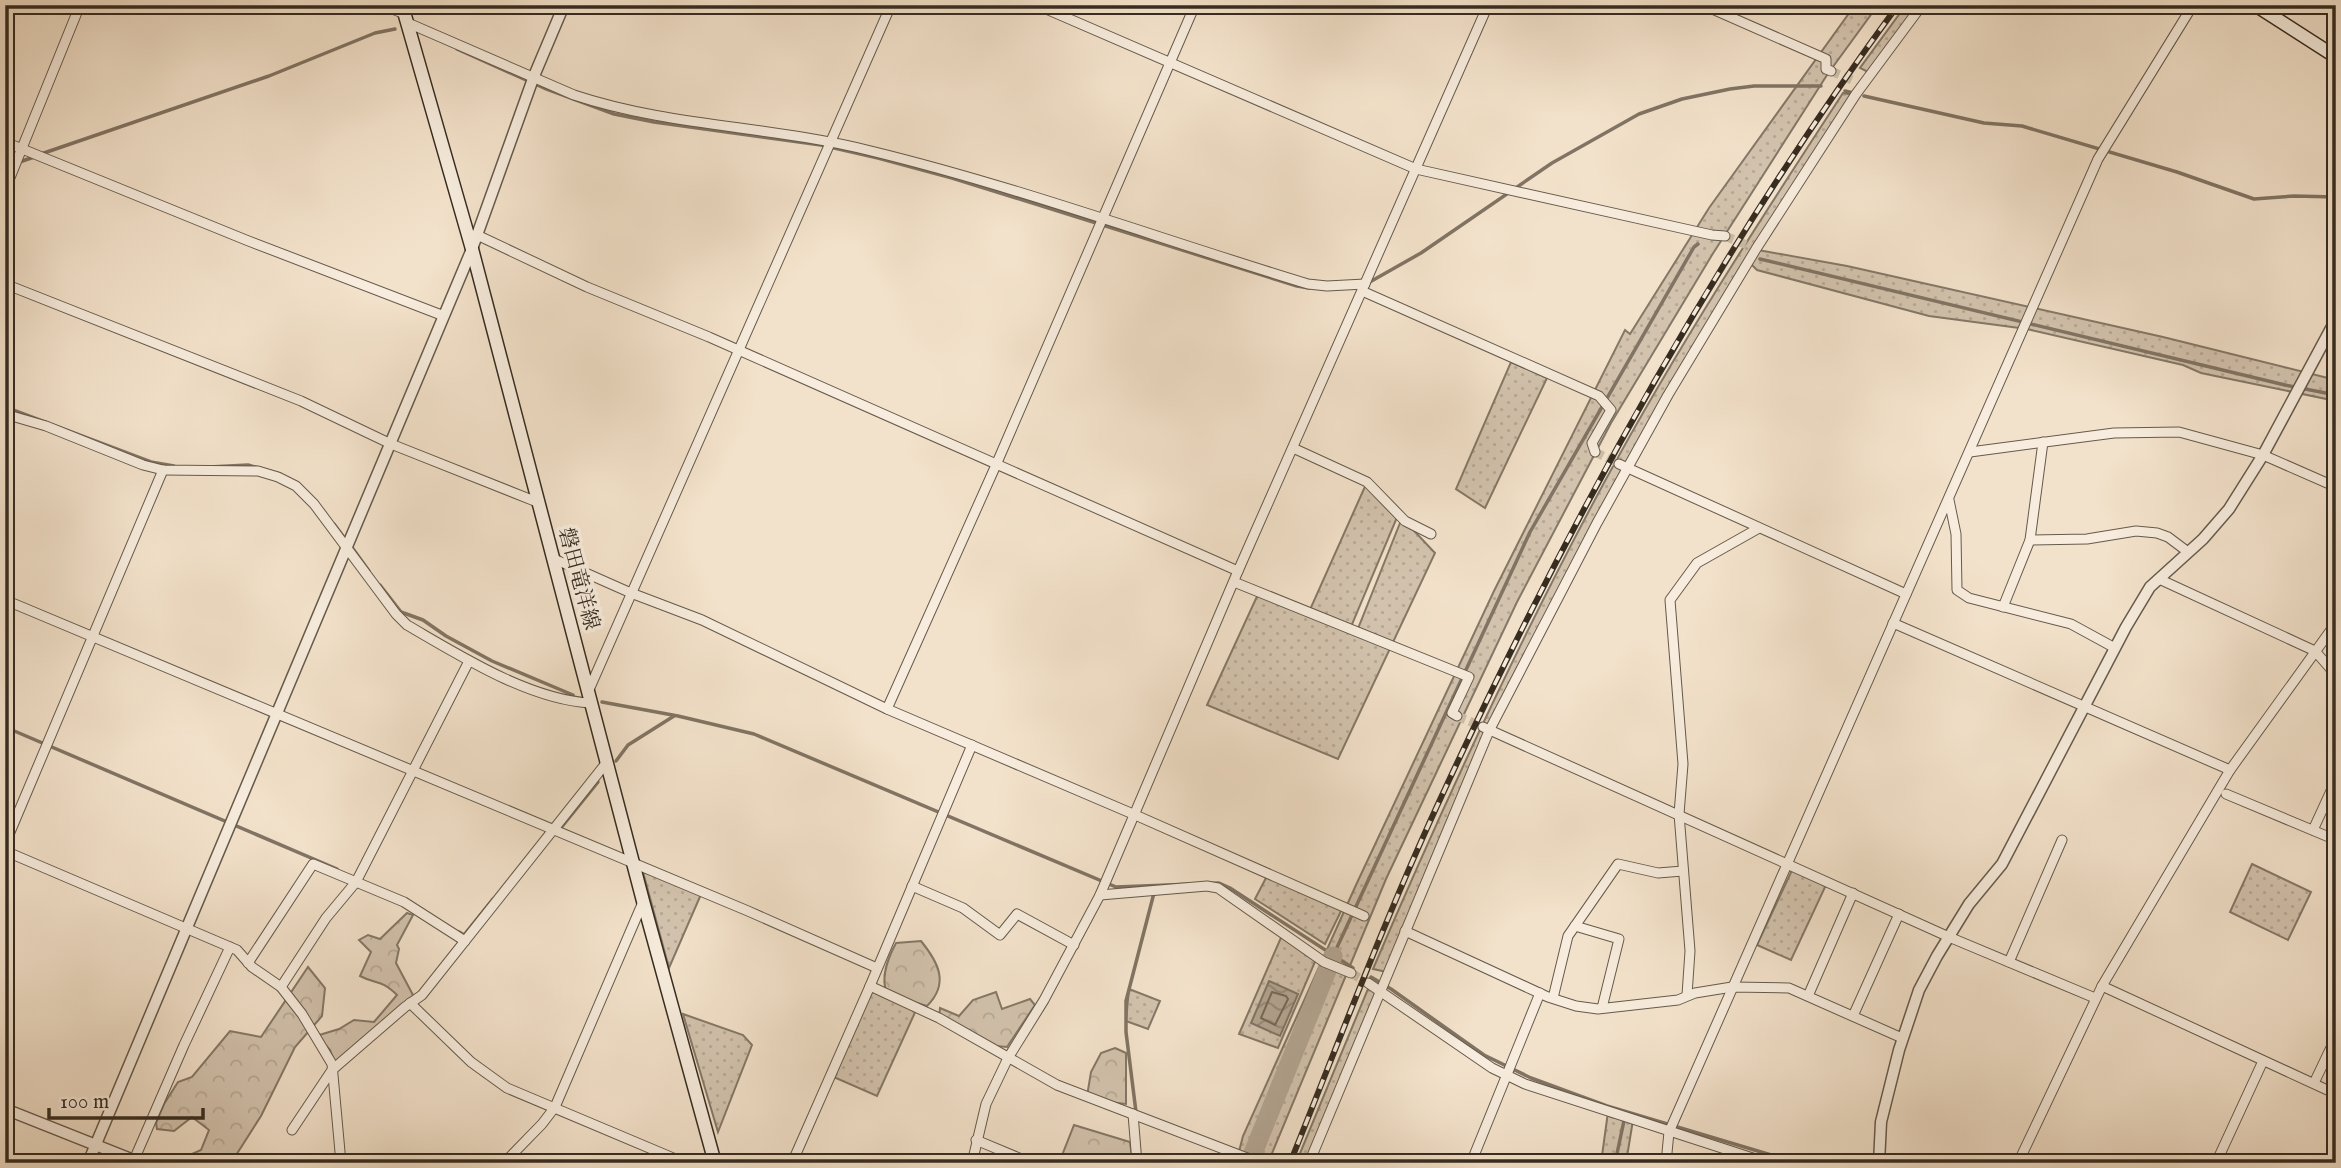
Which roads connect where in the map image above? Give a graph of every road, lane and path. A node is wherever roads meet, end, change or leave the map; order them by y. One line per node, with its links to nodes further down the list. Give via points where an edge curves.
1 (80, 5): 19 (street)
2 (383, 5): 12 (street)
3 (565, 5): 16 (street)
4 (891, 5): 18 (street)
5 (1037, 5): 14 (street)
6 (1195, 5): 14 (street)
7 (1488, 5): 20 (street)
8 (1703, 5): 15 (street, via 1826,59 1826,69)
9 (1922, 5): 41 (street, via 1858,83 1668,395)
10 (2193, 5): 36 (street, via 2098,159)
11 (2255, 5): 13 (main road)
12 (405, 14): 16 (street); 25 (main road, 磐田竜洋線)
13 (2336, 57)
14 (1170, 63): 20 (street); 22 (street)
15 (1831, 71)
16 (534, 76): 18 (street, via 574,95 630,112); 23 (street)
17 (5, 142): 19 (street)
18 (831, 142): 22 (street, via 947,170); 30 (street)
19 (22, 149): 21 (street); 28 (street)
20 (1416, 169): 24 (street); 27 (street)
21 (5, 190)
22 (1103, 220): 27 (street, via 1308,284); 38 (street)
23 (477, 235): 25 (street); 30 (street)
24 (1725, 236)
25 (472, 248): 28 (street); 44 (main road, 磐田竜洋線)
26 (5, 284): 33 (street, via 301,401)
27 (1363, 288): 34 (street); 35 (street, via 1599,396 1611,410 1592,443)
28 (444, 316): 33 (street)
29 (2336, 319): 37 (street)
30 (739, 351): 38 (street); 54 (street)
31 (5, 414): 40 (street)
32 (2043, 442): 36 (street); 37 (street, via 2114,433 2179,432); 47 (street)
33 (391, 444): 44 (street); 48 (street)
34 (1293, 447): 46 (street, via 1367,482 1405,522); 51 (street)
35 (1595, 452)
36 (1970, 452): 43 (street)
37 (2263, 454): 42 (street); 49 (street, via 2229,509)
38 (996, 464): 51 (street); 67 (street)
39 (1619, 464): 41 (street)
40 (163, 470): 48 (street, via 258,471 278,477 296,486 314,504); 60 (street)
41 (1629, 470): 45 (street); 70 (street)
42 (2336, 487)
43 (1949, 498): 55 (street); 57 (street, via 1956,534 1957,590)
44 (537, 502): 50 (main road, 磐田竜洋線)
45 (1759, 528): 55 (street); 78 (street, via 1697,563 1670,600 1683,764)
46 (1431, 534)
47 (2030, 540): 49 (street, via 2087,539 2136,531 2157,533); 57 (street)
48 (347, 549): 63 (street, via 407,625); 68 (street)
49 (2188, 552): 52 (street)
50 (552, 558): 54 (street); 65 (main road, 磐田竜洋線)
51 (1238, 570): 53 (street)
52 (2159, 579): 61 (street); 62 (street)
53 (1234, 582): 69 (street, via 1469,677 1452,713); 77 (street)
54 (631, 593): 65 (street); 67 (street, via 702,620)
55 (1906, 594): 58 (street)
56 (5, 600): 60 (street)
57 (2003, 607): 61 (street, via 2071,624)
58 (1893, 623): 66 (street); 85 (street)
59 (2336, 623): 62 (street)
60 (93, 637): 68 (street); 83 (street)
61 (2115, 648): 66 (street)
62 (2315, 651): 64 (street); 73 (street)
63 (469, 661): 65 (street, via 530,688 577,702); 74 (street)
64 (2336, 675)
65 (589, 697): 72 (main road, 磐田竜洋線)
66 (2084, 707): 73 (street); 98 (street, via 2002,863)
67 (887, 709): 71 (street)
68 (277, 715): 74 (street); 96 (street)
69 (1457, 716)
70 (1486, 729): 78 (street); 97 (street)
71 (972, 745): 77 (street); 89 (street)
72 (607, 762): 80 (street); 86 (main road, 磐田竜洋線)
73 (2230, 770): 108 (street)
74 (412, 771): 80 (street); 88 (street)
75 (2336, 780): 79 (street)
76 (2226, 794): 79 (street)
77 (1133, 814): 91 (street); 94 (street)
78 (1679, 814): 85 (street); 87 (street)
79 (2313, 830): 82 (street)
80 (553, 831): 86 (street); 99 (street)
81 (2062, 840): 102 (street)
82 (2336, 840)
83 (5, 844)
84 (5, 851): 96 (street)
85 (1788, 863): 90 (street); 110 (street)
86 (635, 865): 92 (main road, 磐田竜洋線); 104 (street)
87 (1683, 872): 95 (street, via 1658,873 1618,864); 113 (street, via 1690,951)
88 (356, 882): 99 (street, via 404,902); 103 (street, via 313,864); 109 (street)
89 (912, 886): 100 (street, via 963,908 1000,935 1017,914); 104 (street)
90 (1853, 893): 93 (street); 114 (street)
91 (1100, 895): 100 (street); 105 (street, via 1219,888 1324,962)
92 (643, 901): 128 (street); 141 (main road, 磐田竜洋線)
93 (1899, 914): 98 (street); 119 (street)
94 (1364, 916)
95 (1575, 926): 115 (street, via 1568,936); 118 (street, via 1619,939)
96 (187, 928): 101 (street); 134 (street)
97 (1405, 931): 111 (street); 112 (street)
98 (1949, 936): 102 (street); 121 (street, via 1919,990)
99 (465, 942): 117 (street, via 422,995)
100 (1074, 945): 122 (street)
101 (230, 947): 103 (street); 135 (street, via 180,1053)
102 (2009, 962): 116 (street)
103 (248, 963): 109 (street)
104 (877, 968): 107 (street)
105 (1351, 973)
106 (1368, 983): 111 (street)
107 (870, 986): 122 (street, via 939,1018); 142 (street)
108 (2102, 986): 116 (street); 123 (street)
109 (281, 987): 124 (street, via 302,1013)
110 (1732, 987): 113 (street); 114 (street, via 1789,988); 132 (street)
111 (1379, 991): 125 (street); 146 (street)
112 (1540, 993): 115 (street); 125 (street)
113 (1687, 995): 118 (street, via 1678,1000)
114 (1808, 996): 119 (street)
115 (1553, 998): 118 (street)
116 (2095, 998): 151 (street)
117 (410, 1003): 124 (street); 128 (street, via 507,1088)
118 (1602, 1008)
119 (1853, 1016): 121 (street)
120 (2336, 1037): 126 (street)
121 (1902, 1038): 150 (street, via 1881,1122)
122 (1008, 1058): 130 (street, via 1057,1085); 133 (street, via 986,1104)
123 (2263, 1061): 126 (street); 152 (street)
124 (332, 1070): 131 (street); 138 (street)
125 (1507, 1075): 132 (street); 147 (street)
126 (2314, 1083): 127 (street)
127 (2336, 1094)
128 (555, 1107): 139 (street); 140 (street)
129 (5, 1109): 134 (street)
130 (1133, 1114): 144 (street); 145 (street)
131 (292, 1130)
132 (1669, 1132): 148 (street); 149 (street)
133 (976, 1140): 136 (street); 143 (street)
134 (95, 1146): 135 (street); 137 (street)
135 (138, 1161)
136 (1024, 1162)
137 (88, 1163)
138 (341, 1163)
139 (504, 1163)
140 (685, 1163)
141 (716, 1163)
142 (792, 1163)
143 (972, 1163)
144 (1137, 1163)
145 (1260, 1163)
146 (1309, 1163)
147 (1471, 1163)
148 (1667, 1163)
149 (1768, 1163)
150 (1879, 1163)
151 (2018, 1163)
152 (2216, 1163)

